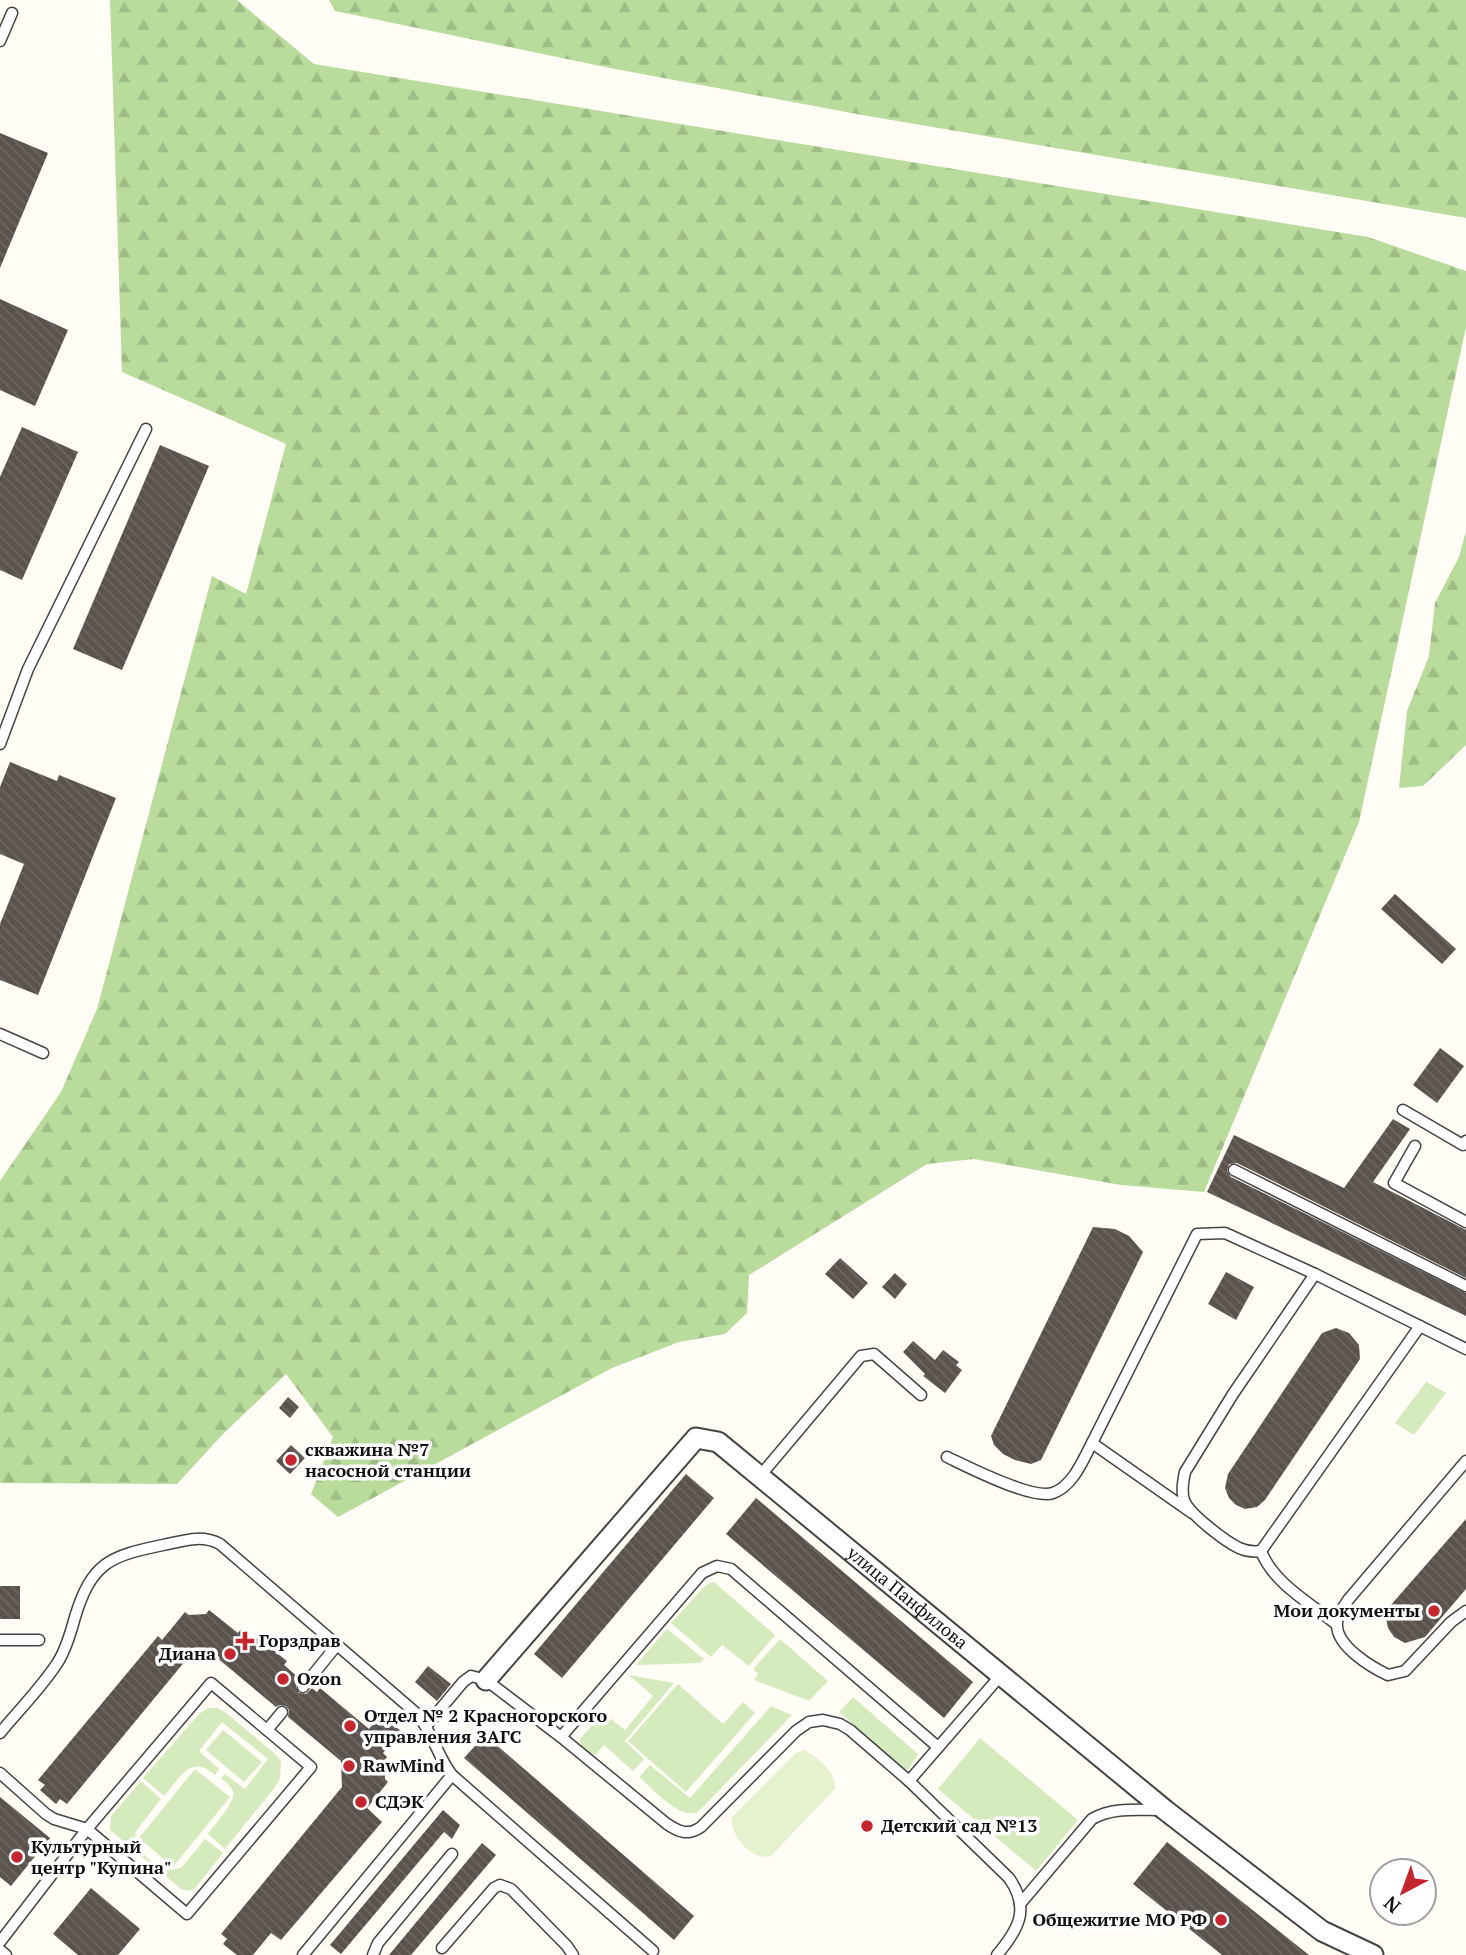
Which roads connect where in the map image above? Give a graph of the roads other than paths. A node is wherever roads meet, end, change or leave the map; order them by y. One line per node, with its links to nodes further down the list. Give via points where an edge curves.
1 (12, 13): 2 (lane)
2 (0, 41)
3 (146, 429): 4 (lane, via 28,668)
4 (0, 744)
5 (0, 1034): 6 (lane)
6 (43, 1053)
7 (1403, 1110): 8 (lane)
8 (1465, 1145)
9 (1415, 1146): 11 (lane, via 1394,1183)
10 (1234, 1170): 13 (lane)
11 (1466, 1222)
12 (1315, 1274): 14 (lane); 17 (lane, via 1225,1233 1197,1234); 21 (lane, via 1185,1472 1184,1500)
13 (1466, 1286)
14 (1420, 1326): 15 (lane); 22 (lane)
15 (1466, 1349)
16 (921, 1395): 20 (lane, via 874,1354 861,1356)
17 (1092, 1443): 18 (lane, via 1073,1478 1052,1493 1027,1492); 21 (lane)
18 (947, 1457)
19 (1466, 1461): 24 (lane, via 1348,1600)
20 (760, 1476): 28 (street, улица Панфилова); 29 (street, улица Панфилова, via 718,1442 696,1438)
21 (1192, 1513): 22 (lane, via 1239,1548)
22 (1261, 1551): 24 (lane, via 1275,1575)
23 (1466, 1611): 24 (lane, via 1405,1671 1388,1675 1346,1645)
24 (1336, 1624)
25 (0, 1640): 26 (lane)
26 (39, 1640)
27 (337, 1645): 30 (lane); 32 (lane); 34 (lane, via 211,1539 118,1555 94,1575 58,1662)
28 (1001, 1675): 36 (lane); 40 (street, улица Панфилова)
29 (486, 1680): 32 (lane, via 471,1676); 35 (lane)
30 (303, 1687)
31 (282, 1712): 33 (lane)
32 (426, 1725): 38 (lane)
33 (267, 1730): 41 (lane, via 211,1683); 41 (lane, via 311,1767 187,1914)
34 (0, 1733)
35 (562, 1737): 36 (lane, via 702,1573 717,1566 730,1569); 39 (lane, via 681,1832 701,1827 796,1731 816,1721 840,1724)
36 (938, 1747): 39 (lane)
37 (0, 1773): 41 (lane, via 46,1814)
38 (452, 1776): 47 (lane); 49 (lane)
39 (909, 1781): 43 (lane, via 1009,1878)
40 (1165, 1810): 43 (lane, via 1117,1810 1092,1819); 53 (street, улица Панфилова, via 1322,1931)
41 (88, 1829): 44 (lane)
42 (452, 1854): 50 (lane)
43 (1020, 1904): 52 (lane, via 1017,1927)
44 (0, 1942)
45 (442, 1948): 51 (lane, via 500,1885 512,1889)
46 (0, 1950): 48 (lane)
47 (653, 1951)
48 (6, 1955)
49 (303, 1955)
50 (373, 1955)
51 (573, 1955)
52 (997, 1955)
53 (1373, 1955)

